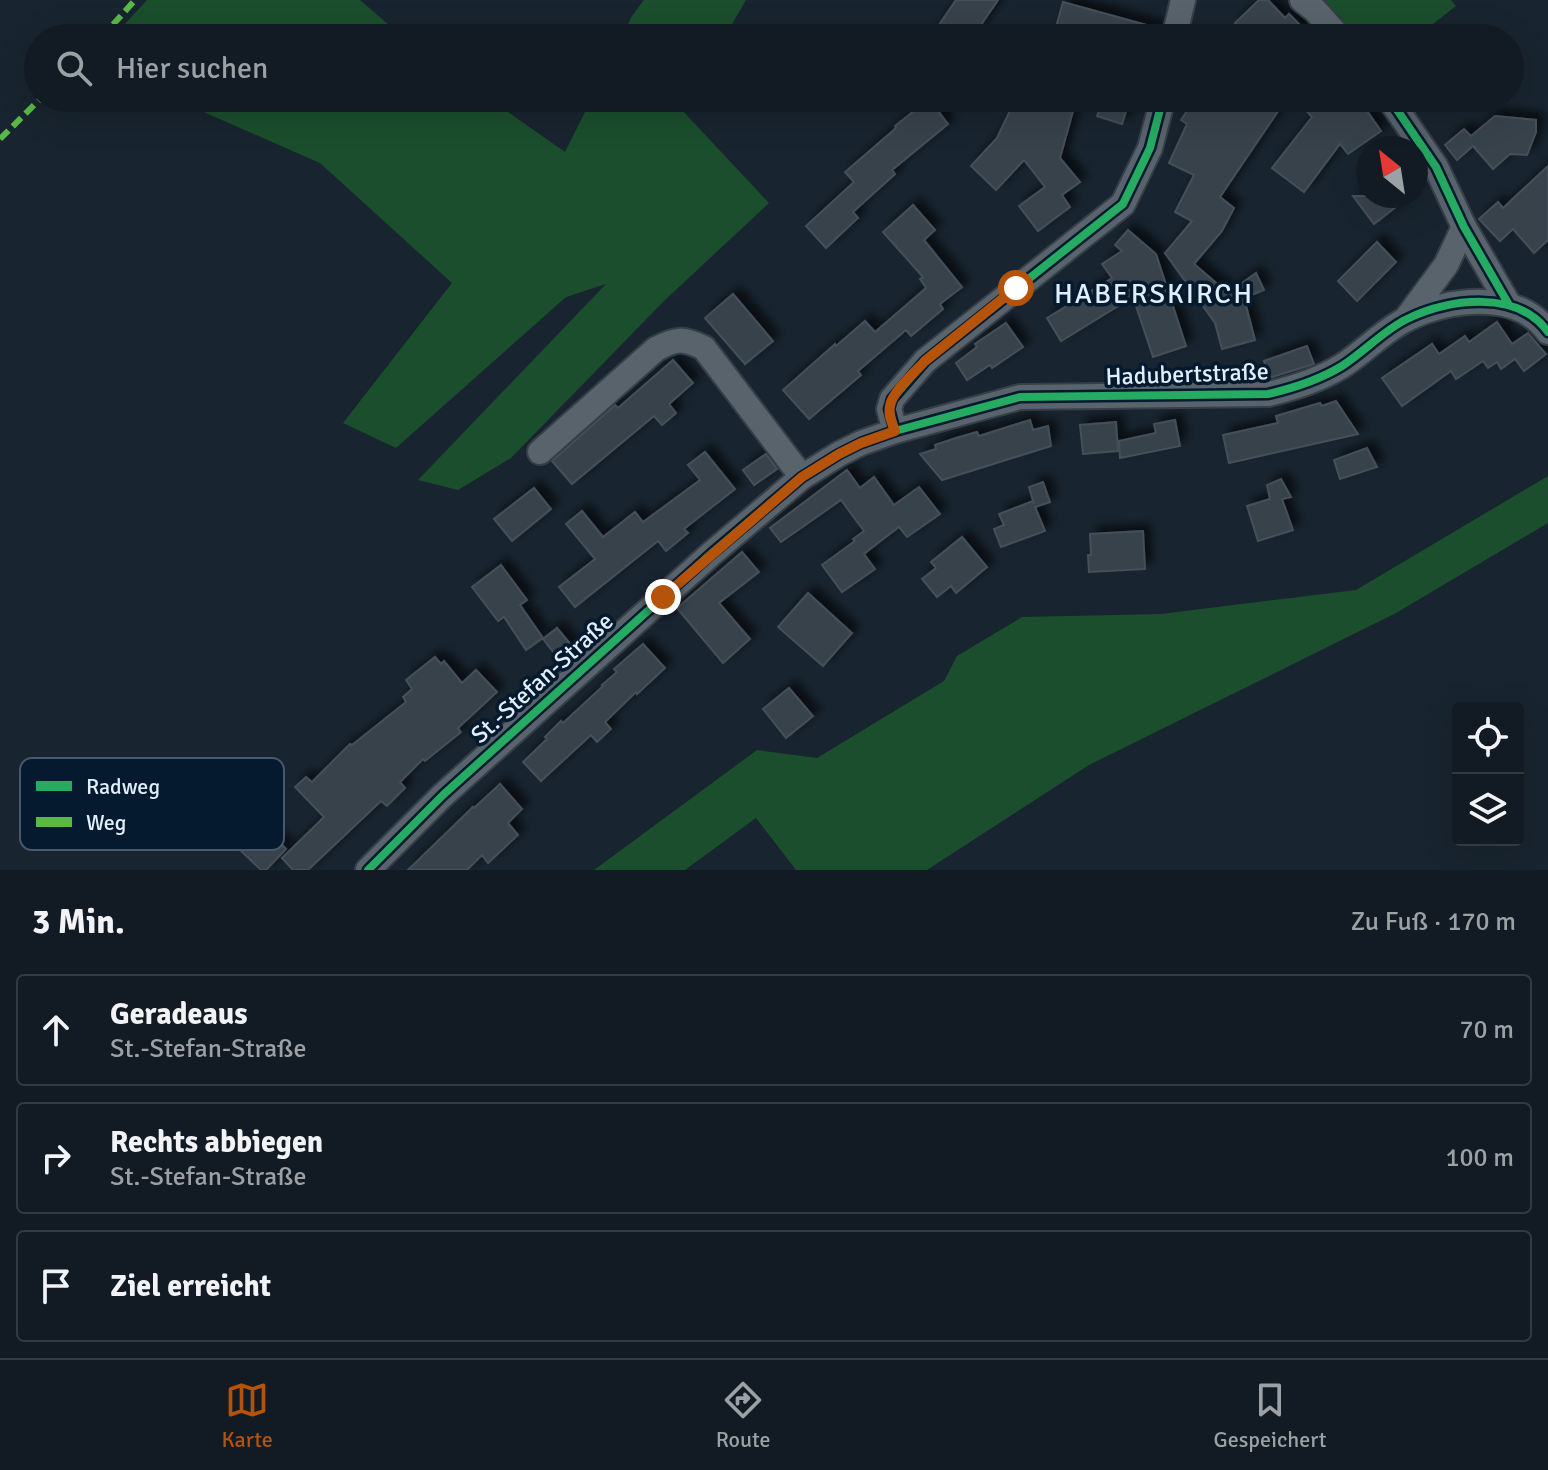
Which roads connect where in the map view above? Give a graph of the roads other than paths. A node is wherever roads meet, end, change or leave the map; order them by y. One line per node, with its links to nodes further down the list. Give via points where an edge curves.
1 (1183, 0): 3 (street)
2 (1302, 0): 4 (street)
3 (1177, 24)
4 (1328, 24)
5 (1159, 112): 11 (street, via 1150,148 1123,204 925,361 892,399)
6 (1399, 112): 7 (street, via 1436,167)
7 (1464, 227): 8 (street); 9 (street, via 1446,265)
8 (1509, 305): 9 (street, Hadubertstraße, via 1450,304); 10 (street, Hadubertstraße, via 1523,309)
9 (1406, 319): 11 (street, Hadubertstraße, via 1341,366 1305,385 1268,394 1020,397)
10 (1548, 332)
11 (895, 431): 13 (street, St.-Stefan-Straße, via 861,443)
12 (540, 452): 13 (street, via 656,349 686,340 704,348)
13 (802, 477): 14 (street, St.-Stefan-Straße, via 595,657)
14 (368, 870)

